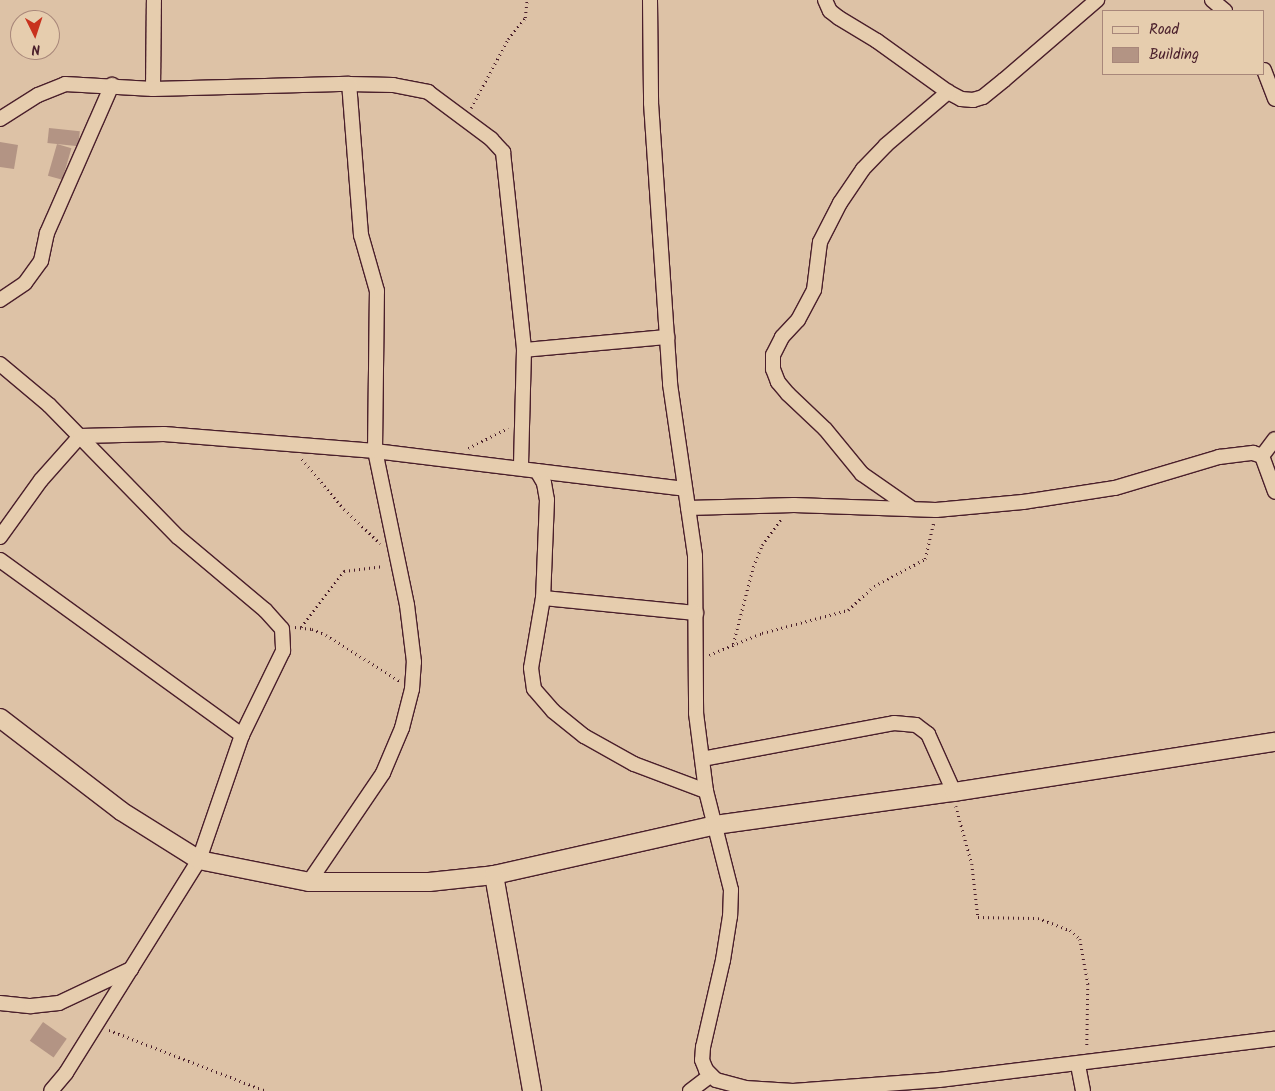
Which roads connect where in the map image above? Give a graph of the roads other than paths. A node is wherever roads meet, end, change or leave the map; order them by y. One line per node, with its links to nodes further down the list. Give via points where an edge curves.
1 (154, 0): 10 (street)
2 (650, 0): 15 (street, via 651,103)
3 (825, 0): 11 (street, via 830,11 839,18)
4 (1098, 0): 11 (street, via 983,97 961,99)
5 (1212, 0): 6 (street)
6 (1224, 10)
7 (1265, 73): 12 (street)
8 (349, 84): 10 (street); 16 (street, via 393,85 428,92 466,119 503,152); 20 (street, via 360,235 377,291)
9 (112, 85): 10 (street); 13 (street, via 65,84 38,95); 14 (street, via 47,233 41,261 25,283)
10 (153, 90)
11 (948, 92): 27 (street, via 886,145 863,169 840,203 820,242 814,290 773,356 778,382 788,394 825,429 862,474)
12 (1275, 99)
13 (0, 119)
14 (0, 300)
15 (667, 337): 16 (street); 24 (street, via 673,421)
16 (524, 350): 22 (street)
17 (0, 364): 18 (street, via 50,405)
18 (80, 436): 20 (street, via 164,434); 28 (street, via 41,480); 33 (street, via 178,537 265,610 282,629 283,651)
19 (1275, 439): 21 (street)
20 (375, 451): 22 (street); 41 (street, via 413,636 412,689 402,728 383,774)
21 (1262, 456): 25 (street); 27 (street, via 1253,452 1218,457 1115,488 1070,496 936,510)
22 (521, 467): 23 (street)
23 (537, 471): 24 (street); 30 (street, via 544,483 547,500)
24 (685, 489): 26 (street)
25 (1275, 492)
26 (688, 508): 27 (street, via 794,505); 31 (street, via 695,556)
27 (912, 509)
28 (0, 537)
29 (0, 560): 33 (street)
30 (543, 598): 31 (street); 36 (street, via 531,668 534,689 553,711 584,736 634,764)
31 (696, 613): 35 (street, via 694,662)
32 (0, 718): 39 (street, via 121,811)
33 (242, 735): 39 (street)
34 (1275, 742): 37 (street)
35 (702, 759): 36 (street); 37 (street, via 894,723 916,726 928,734)
36 (706, 791): 38 (street)
37 (954, 792): 38 (street)
38 (714, 825): 40 (street); 48 (street, via 731,890 730,916 703,1047 702,1060)
39 (199, 860): 41 (street); 42 (street)
40 (494, 875): 41 (street, via 429,882); 50 (street)
41 (309, 882)
42 (132, 969): 45 (street, via 59,1002); 49 (street)
43 (0, 993): 45 (street)
44 (0, 1003): 45 (street)
45 (16, 1005)
46 (1275, 1039): 47 (street, via 1161,1051)
47 (1082, 1064): 52 (street, via 939,1080); 53 (street)
48 (710, 1076): 51 (street); 52 (street, via 746,1088)
49 (51, 1091)
50 (532, 1091)
51 (690, 1091)
52 (793, 1091)
53 (1083, 1091)

